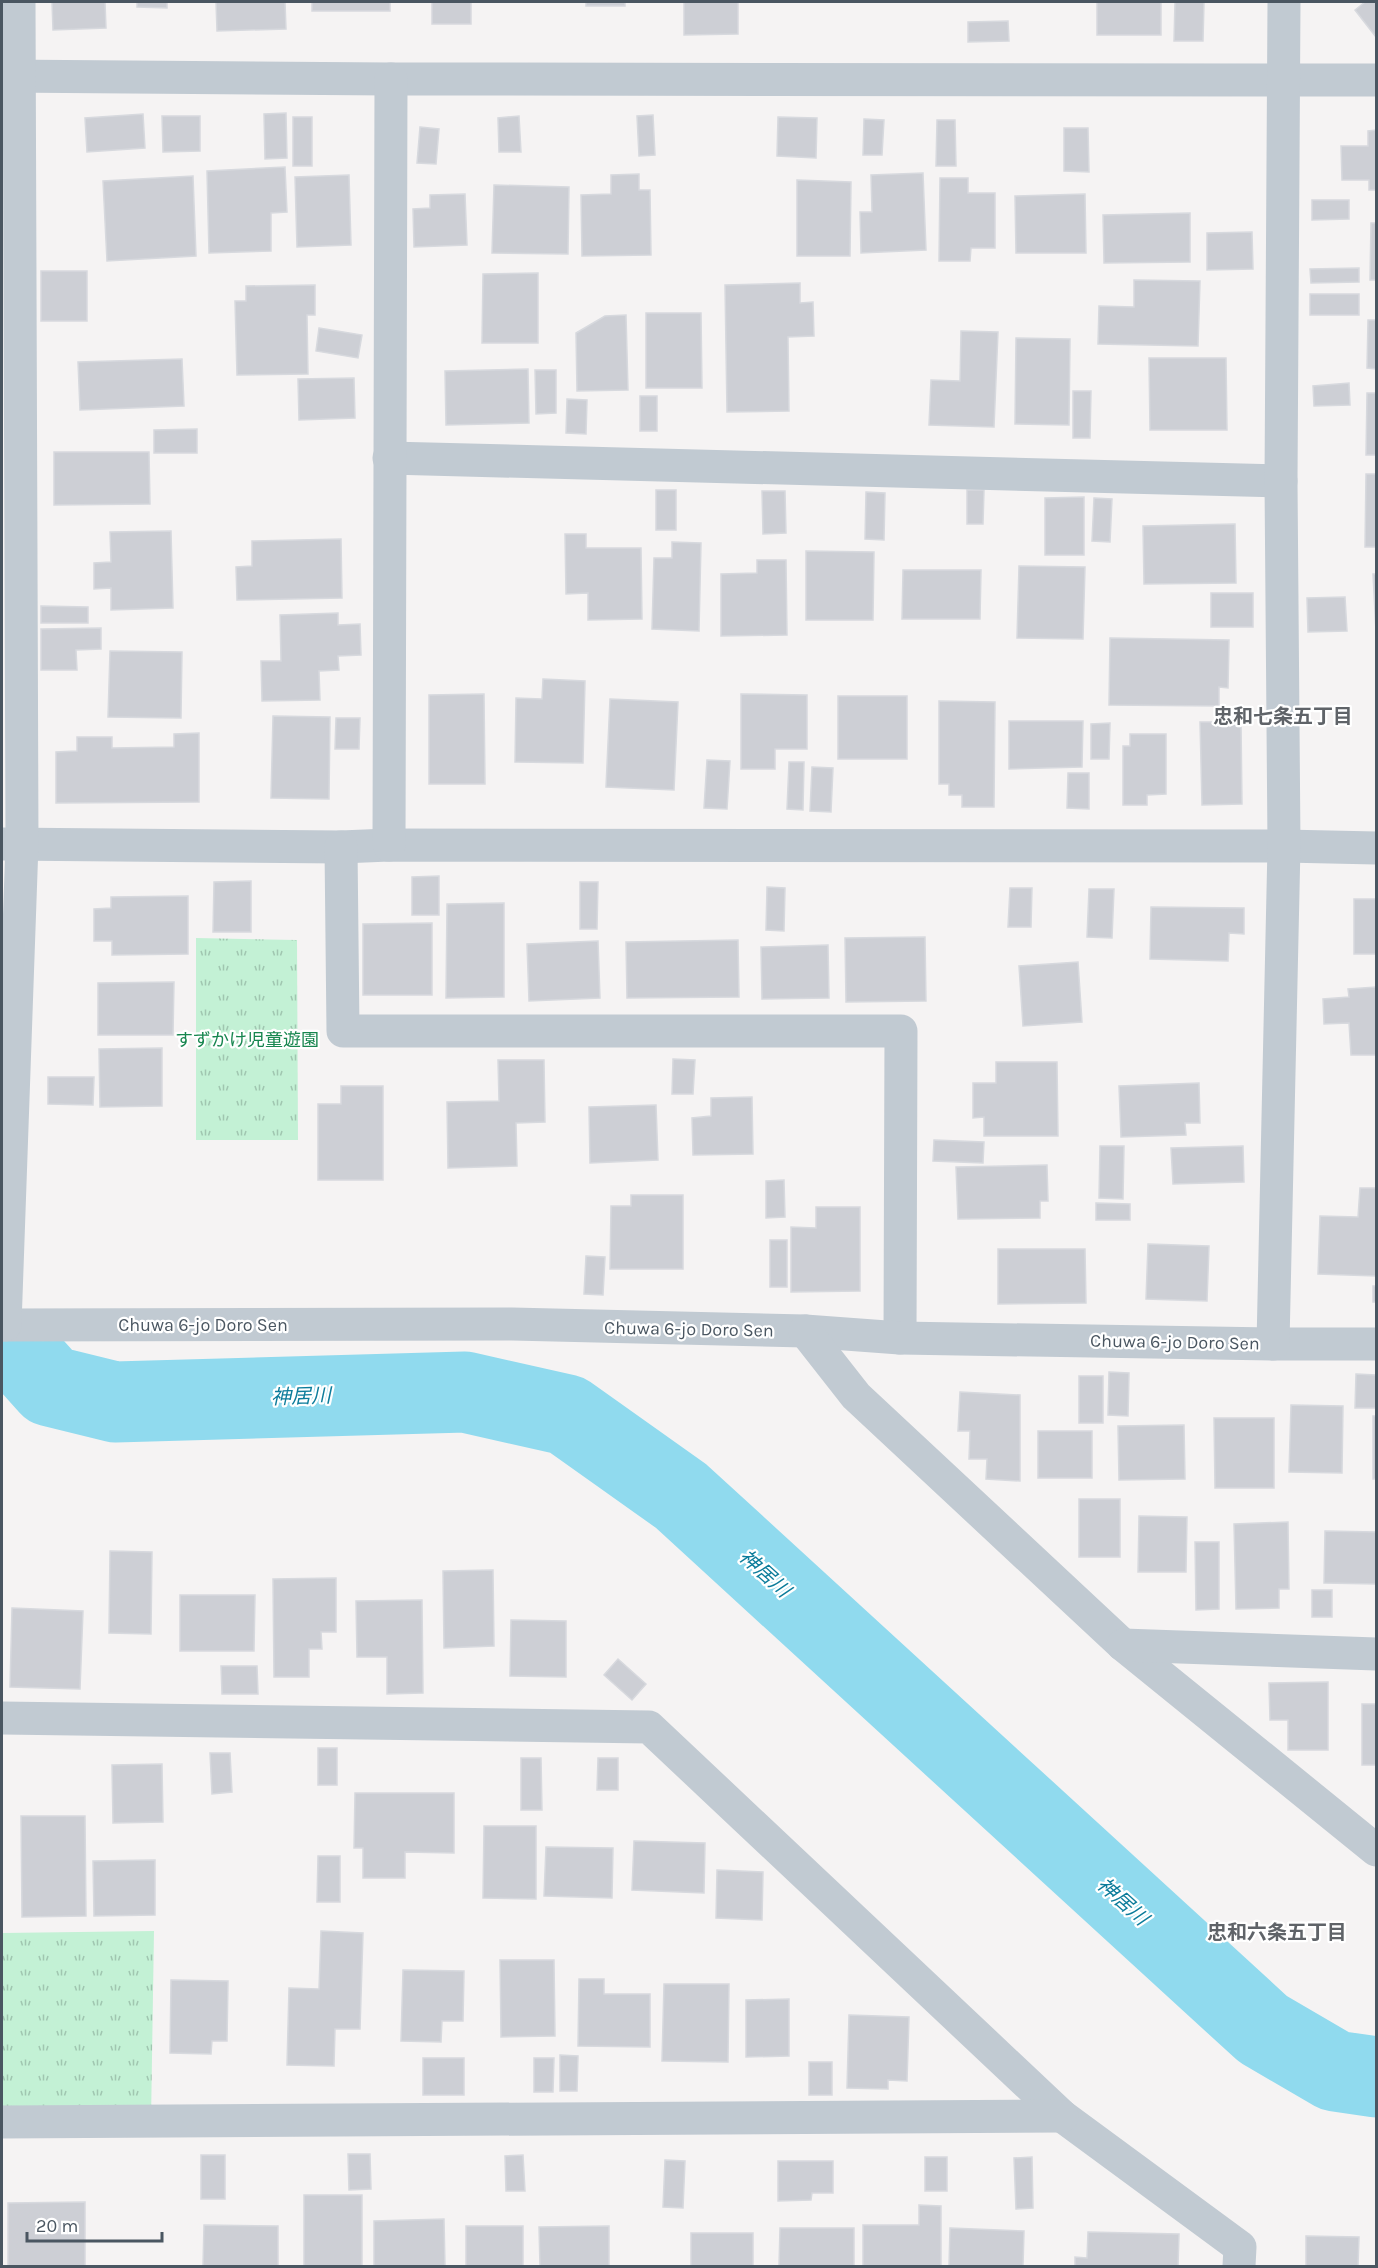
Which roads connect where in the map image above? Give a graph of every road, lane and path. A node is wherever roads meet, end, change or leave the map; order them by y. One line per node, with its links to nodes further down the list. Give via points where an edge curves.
1 (19, 2): 3 (street)
2 (1284, 2): 5 (street)
3 (10, 76): 4 (street); 9 (street)
4 (392, 79): 5 (street); 7 (street)
5 (1283, 80): 6 (street); 8 (street)
6 (1377, 80)
7 (389, 458): 8 (street); 10 (street)
8 (1281, 481): 11 (street)
9 (12, 844): 12 (street); 14 (street)
10 (389, 845): 11 (street); 12 (street)
11 (1284, 846): 13 (street); 18 (street)
12 (341, 848): 17 (street, via 343,1031 901,1031)
13 (1377, 848)
14 (5, 1204): 15 (street)
15 (3, 1325): 16 (street, Chuwa 6-jo Doro Sen, via 512,1324)
16 (805, 1331): 17 (street, Chuwa 6-jo Doro Sen); 20 (street, via 856,1396)
17 (900, 1338): 18 (street, Chuwa 6-jo Doro Sen)
18 (1273, 1344): 19 (street, Chuwa 6-jo Doro Sen)
19 (1377, 1344)
20 (1123, 1645): 21 (street); 23 (street)
21 (1377, 1654)
22 (2, 1718): 24 (street, via 649,1727)
23 (1377, 1850)
24 (1062, 2116): 25 (street); 26 (street, via 1240,2247)
25 (2, 2122)
26 (1239, 2266)

